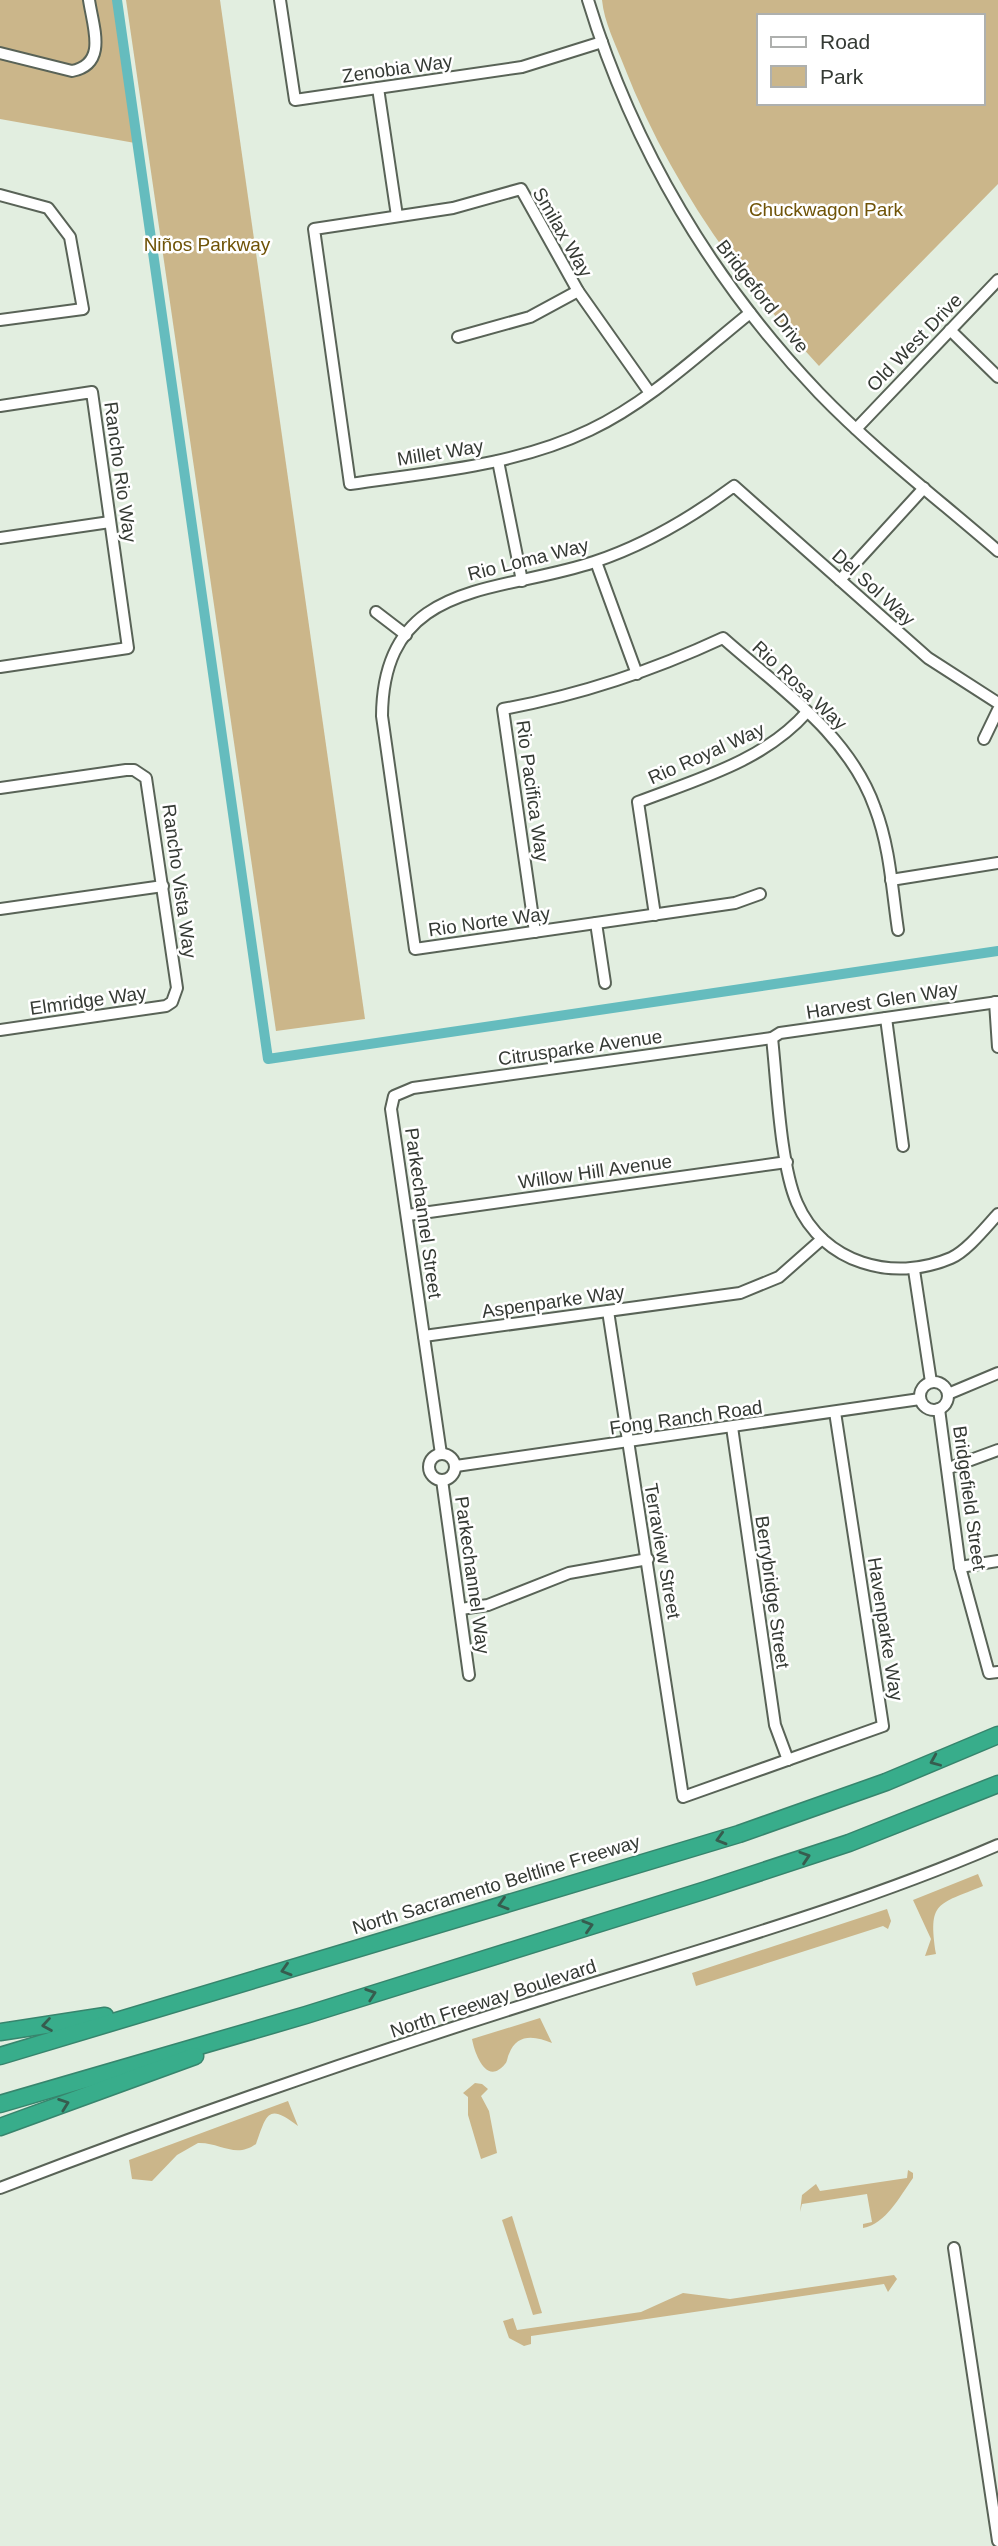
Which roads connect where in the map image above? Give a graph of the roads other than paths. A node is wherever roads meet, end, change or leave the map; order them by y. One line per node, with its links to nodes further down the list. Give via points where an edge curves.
1 (89, 0): 5 (street, via 96,51 84,69 72,71)
2 (280, 0): 6 (street, Zenobia Way, via 295,100)
3 (588, 0): 4 (street, Bridgeford Drive)
4 (602, 43): 6 (street, Zenobia Way, via 522,67); 12 (street, Bridgeford Drive, via 662,178 714,265)
5 (0, 53)
6 (378, 88): 8 (street)
7 (0, 195): 13 (street, via 48,208 70,237 83,309)
8 (397, 216): 9 (street, Smilax Way); 11 (street, Smilax Way, via 466,206 521,189)
9 (314, 229): 20 (street, Millet Way, via 349,484)
10 (998, 280): 14 (street, Old West Drive)
11 (578, 291): 15 (street, via 530,317); 17 (street, Smilax Way)
12 (750, 313): 17 (street, Millet Way); 19 (street, Bridgeford Drive, via 786,358)
13 (0, 320)
14 (950, 330): 16 (street); 19 (street, Old West Drive)
15 (458, 337)
16 (998, 377)
17 (650, 393): 20 (street, Millet Way, via 567,440)
18 (0, 406): 23 (street, Rancho Rio Way, via 92,392)
19 (856, 429): 22 (street, Bridgeford Drive)
20 (498, 461): 28 (street)
21 (734, 486): 26 (street, Rio Loma Way, via 667,530); 27 (street, Del Sol Way)
22 (924, 488): 25 (street, Bridgeford Drive); 27 (street)
23 (110, 522): 24 (street); 31 (street, Rancho Rio Way, via 128,648)
24 (0, 538)
25 (998, 551)
26 (596, 562): 28 (street, Rio Loma Way); 32 (street)
27 (840, 580): 33 (street, Del Sol Way, via 937,666)
28 (522, 581): 30 (street, Rio Loma Way, via 449,599)
29 (376, 612): 30 (street)
30 (406, 635): 46 (street, Rio Norte Way, via 390,665 382,716 415,949)
31 (0, 667)
32 (637, 674): 35 (street, Rio Rosa Way, via 723,638); 46 (street, Rio Pacifica Way, via 503,709)
33 (998, 703)
34 (998, 710): 36 (street)
35 (807, 712): 39 (street, Rio Rosa Way, via 842,748 866,787 882,830); 43 (street, Rio Royal Way, via 783,737 752,755 638,802)
36 (984, 739)
37 (0, 788): 40 (street, Rancho Vista Way, via 126,770 141,774 149,784)
38 (998, 863): 39 (street)
39 (891, 880): 45 (street, Rio Rosa Way)
40 (163, 886): 42 (street); 48 (street, Rancho Vista Way)
41 (760, 894): 43 (street, Rio Norte Way, via 734,903)
42 (0, 909)
43 (655, 915): 44 (street, Rio Norte Way)
44 (596, 923): 46 (street, Rio Norte Way); 47 (street)
45 (898, 930)
46 (535, 932)
47 (605, 983)
48 (176, 996): 51 (street, Elmridge Way, via 166,1006)
49 (997, 1002): 50 (street, Harvest Glen Way); 53 (street)
50 (886, 1018): 52 (street, Harvest Glen Way, via 780,1033); 55 (street)
51 (0, 1030)
52 (772, 1038): 54 (street, Citrusparke Avenue, via 413,1088); 56 (street)
53 (998, 1047)
54 (394, 1096): 58 (street, Parkechannel Street, via 391,1109)
55 (903, 1146)
56 (787, 1162): 58 (street, Willow Hill Avenue); 59 (street, via 797,1203)
57 (998, 1214): 60 (street, via 954,1257)
58 (408, 1215): 62 (street, Parkechannel Street)
59 (822, 1239): 60 (street, via 859,1264); 61 (street, Aspenparke Way, via 779,1277 740,1293)
60 (914, 1270): 64 (street)
61 (608, 1311): 62 (street, Aspenparke Way); 70 (street, Terraview Street)
62 (424, 1336): 72 (street)
63 (998, 1373): 65 (street)
64 (931, 1382): 65 (street, via 944,1385); 66 (street, via 922,1389)
65 (948, 1394): 67 (street)
66 (920, 1399): 67 (street, via 925,1407); 68 (street, Fong Ranch Road)
67 (939, 1409): 74 (street, Bridgefield Street)
68 (835, 1412): 69 (street, Fong Ranch Road); 83 (street, Havenparke Way, via 883,1726)
69 (732, 1427): 70 (street, Fong Ranch Road); 83 (street, Berrybridge Street, via 775,1725)
70 (626, 1443): 73 (street, Fong Ranch Road); 76 (street, Terraview Street)
71 (998, 1450): 74 (street)
72 (440, 1454): 73 (street, via 449,1456); 75 (street, via 433,1458 429,1470)
73 (456, 1466): 75 (street, via 450,1478)
74 (949, 1468): 78 (street, Bridgefield Street)
75 (442, 1480): 79 (street, Parkechannel Way)
76 (648, 1559): 79 (street, via 569,1573 488,1605); 85 (street, Terraview Street)
77 (998, 1561): 78 (street)
78 (960, 1567): 80 (street, Bridgefield Street)
79 (461, 1609): 81 (street, Parkechannel Way)
80 (994, 1673)
81 (470, 1675)
82 (998, 1735): 87 (highway, North Sacramento Beltline Freeway, one-way to 87, via 886,1782 739,1834)
83 (788, 1760): 85 (street, Havenparke Way)
84 (998, 1784): 88 (highway, one-way to 84, via 849,1843)
85 (683, 1797)
86 (998, 1845): 93 (street, North Freeway Boulevard, via 788,1923 196,2113)
87 (163, 2007): 89 (highway, one-way to 89); 90 (highway, North Sacramento Beltline Freeway)
88 (306, 2015): 91 (highway); 92 (highway, one-way to 88)
89 (0, 2032)
90 (0, 2056)
91 (0, 2104)
92 (0, 2127)
93 (0, 2188)
94 (954, 2248): 95 (street)
95 (998, 2535)

